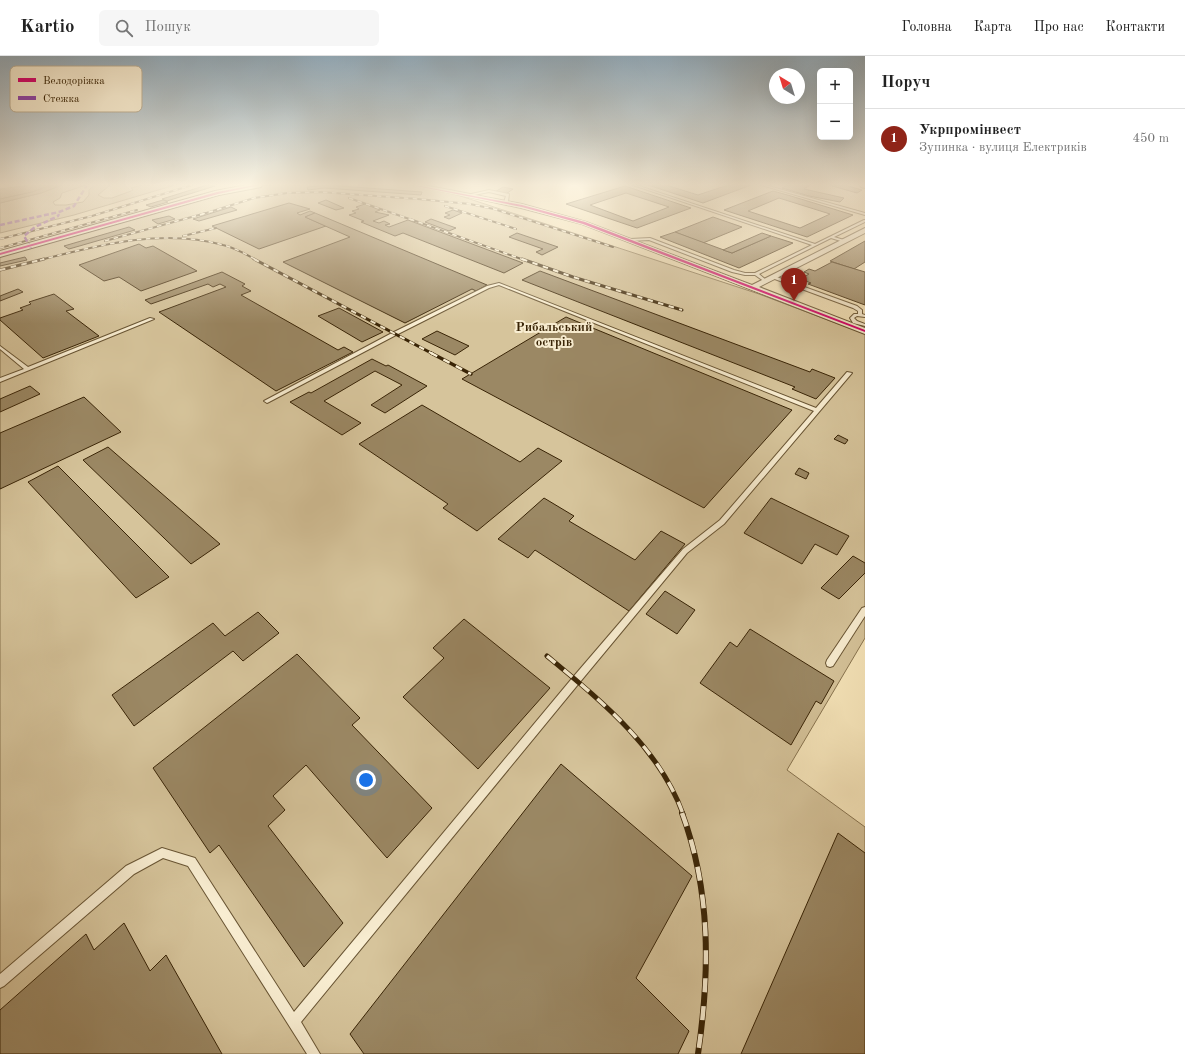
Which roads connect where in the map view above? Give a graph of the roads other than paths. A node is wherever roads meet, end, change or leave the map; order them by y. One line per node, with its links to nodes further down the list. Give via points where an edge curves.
1 (80, 232): 10 (street)
2 (606, 232): 7 (street)
3 (775, 232): 9 (lane)
4 (843, 232): 6 (lane)
5 (862, 232): 8 (street)
6 (831, 237): 8 (lane); 9 (lane)
7 (630, 240): 11 (lane, via 650,239); 15 (street)
8 (843, 241): 13 (street)
9 (815, 245): 12 (lane)
10 (0, 254)
11 (733, 271): 12 (lane); 15 (lane)
12 (756, 274): 14 (lane)
13 (773, 277): 14 (street); 17 (lane, via 855,307)
14 (764, 281): 16 (street)
15 (741, 283): 16 (street)
16 (752, 288): 19 (street)
17 (863, 316): 19 (lane, via 856,315 852,318)
18 (152, 319): 23 (lane)
19 (857, 325): 20 (lane); 21 (street)
20 (865, 325)
21 (865, 331)
22 (0, 347): 23 (lane)
23 (27, 369): 25 (lane)
24 (848, 373): 27 (lane)
25 (0, 380)
26 (267, 401): 27 (lane, via 394,334 497,284)
27 (816, 410): 31 (lane, via 722,522 685,551)
28 (865, 610): 29 (lane)
29 (830, 663)
30 (0, 982): 31 (lane, via 130,870 162,853 191,862)
31 (293, 1022): 32 (lane)
32 (314, 1054)

